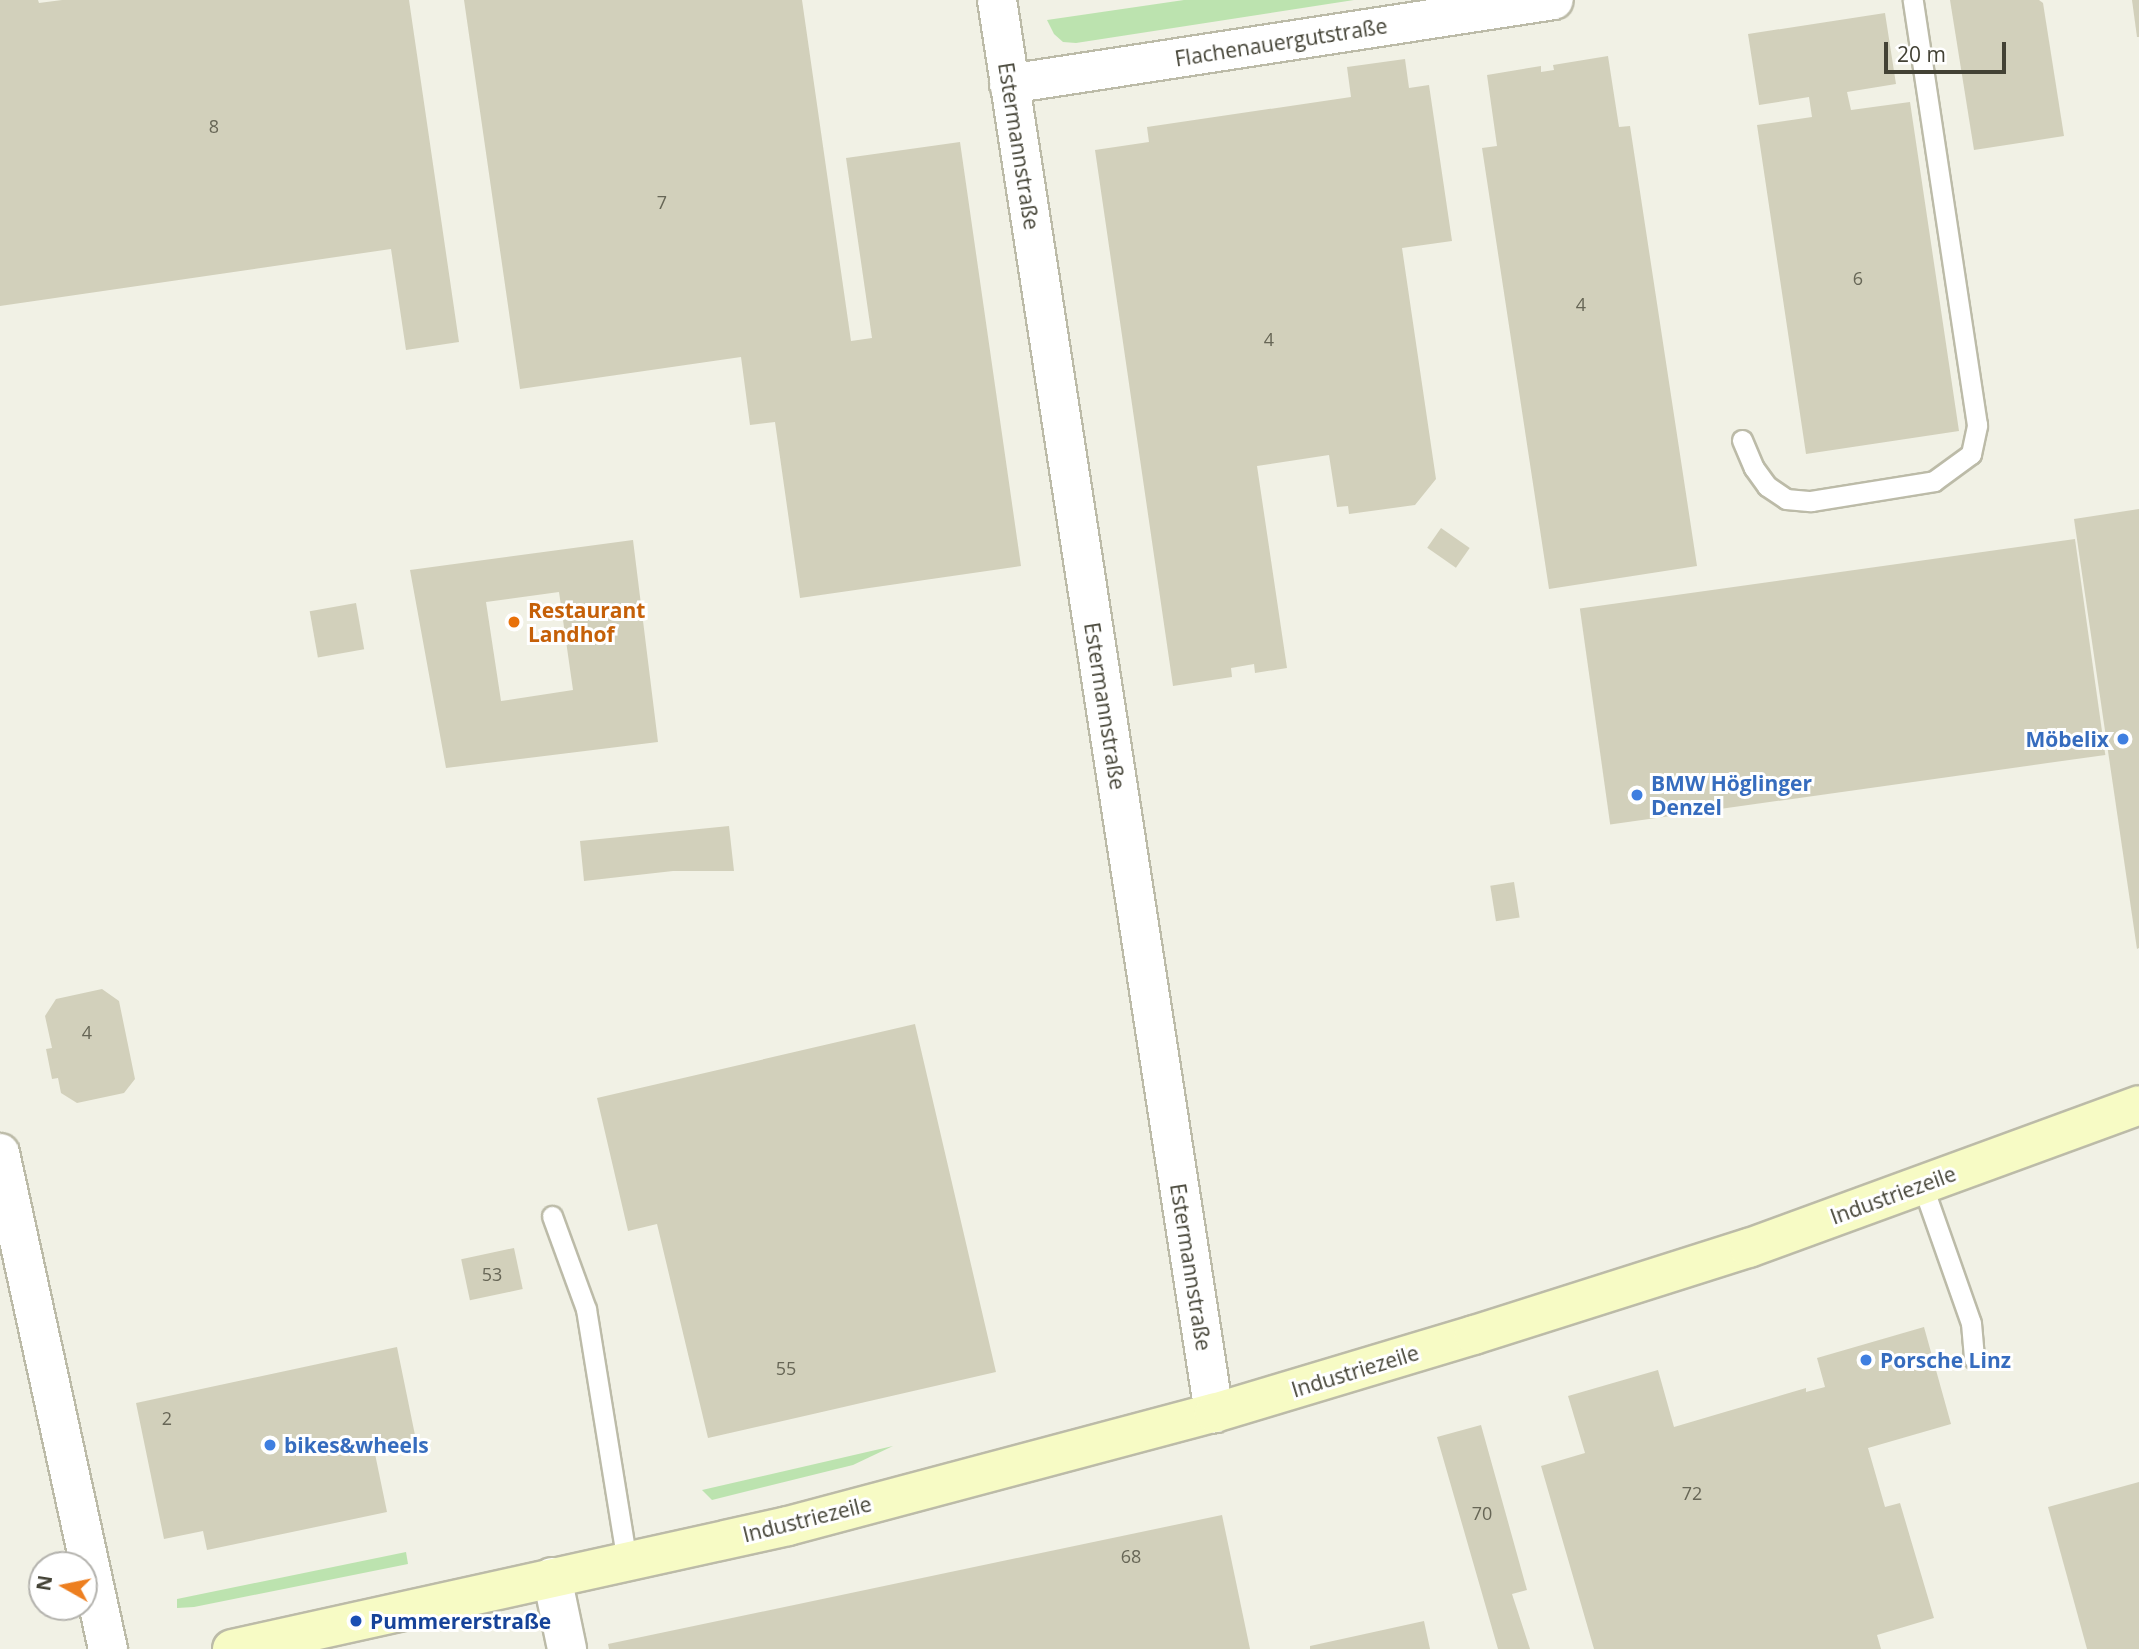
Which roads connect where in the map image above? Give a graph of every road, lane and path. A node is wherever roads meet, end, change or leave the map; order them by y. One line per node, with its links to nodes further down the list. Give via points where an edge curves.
1 (997, 0): 4 (street, Estermannstraße)
2 (1554, 0): 4 (street, Flachenauergutstraße)
3 (1913, 0): 5 (lane, via 1978,425 1971,454 1934,481 1811,501 1786,499 1767,486)
4 (1009, 84): 11 (street, Estermannstraße)
5 (1742, 440)
6 (2139, 1105): 8 (main road, Industriezeile)
7 (0, 1153): 14 (street)
8 (1922, 1184): 10 (lane); 11 (main road, Industriezeile, via 1749,1248)
9 (552, 1216): 12 (lane, via 586,1309)
10 (1982, 1356)
11 (1214, 1413): 12 (main road, Industriezeile, via 788,1526)
12 (627, 1561): 13 (main road, Industriezeile)
13 (552, 1577): 15 (main road, Industriezeile); 16 (street)
14 (108, 1649)
15 (232, 1649)
16 (567, 1649)

